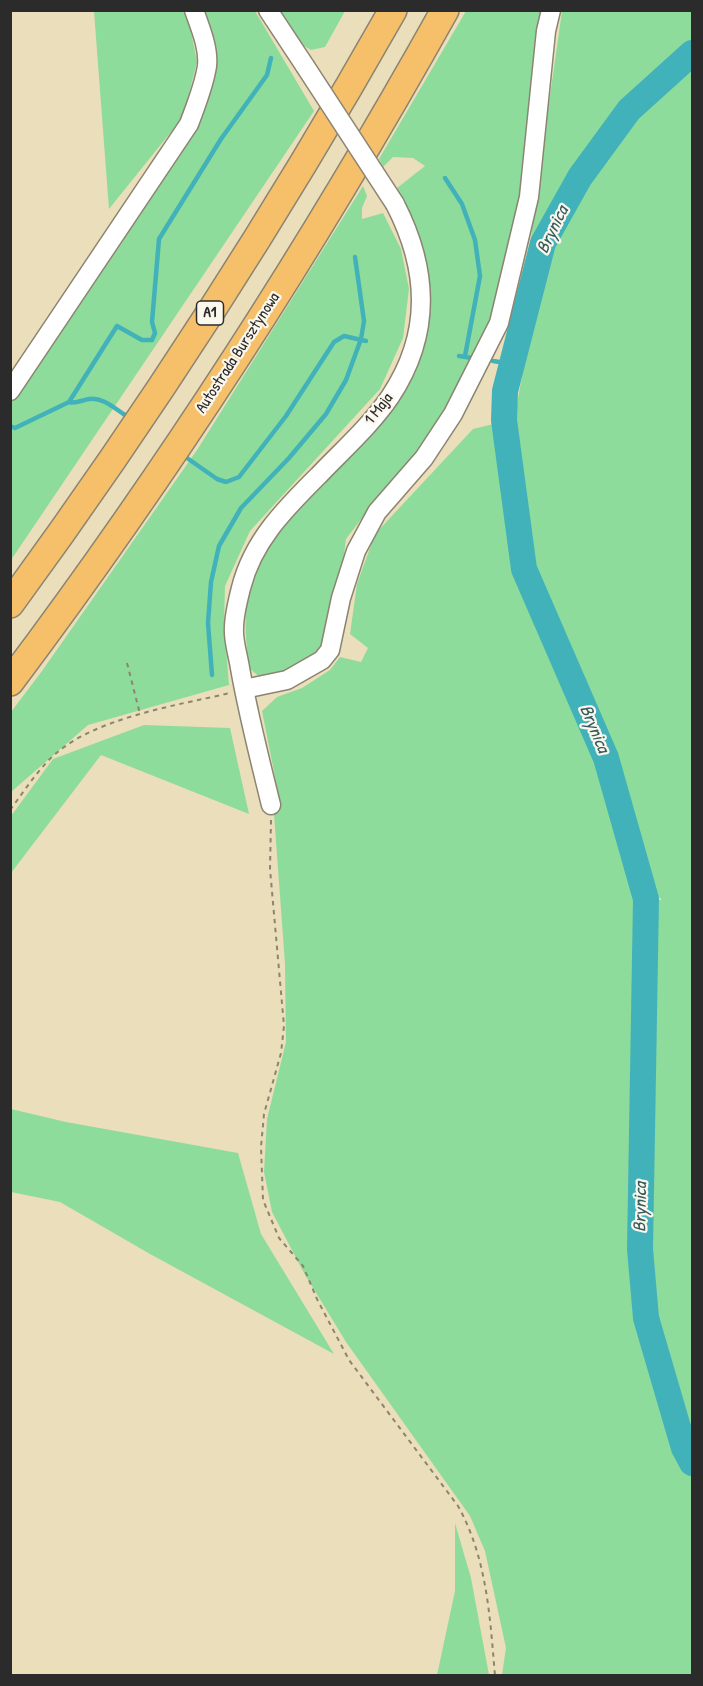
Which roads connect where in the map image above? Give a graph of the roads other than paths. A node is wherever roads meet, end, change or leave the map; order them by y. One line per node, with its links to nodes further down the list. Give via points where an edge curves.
1 (194, 10): 6 (street, via 207,64 189,124)
2 (268, 10): 9 (street, 1 Maja, bridge, via 395,204 410,235 420,276 420,322 403,375 378,412 283,510 254,551 233,628)
3 (393, 10): 7 (highway, A1, via 242,263 130,434)
4 (445, 10): 8 (highway, Autostrada Bursztynowa, via 348,177 212,395)
5 (551, 10): 9 (street, via 529,197 499,323 453,414 424,458 377,512 356,551 330,650 322,660 287,680)
6 (10, 391)
7 (10, 604)
8 (10, 682)
9 (244, 689): 10 (street, 1 Maja)
10 (271, 805)

